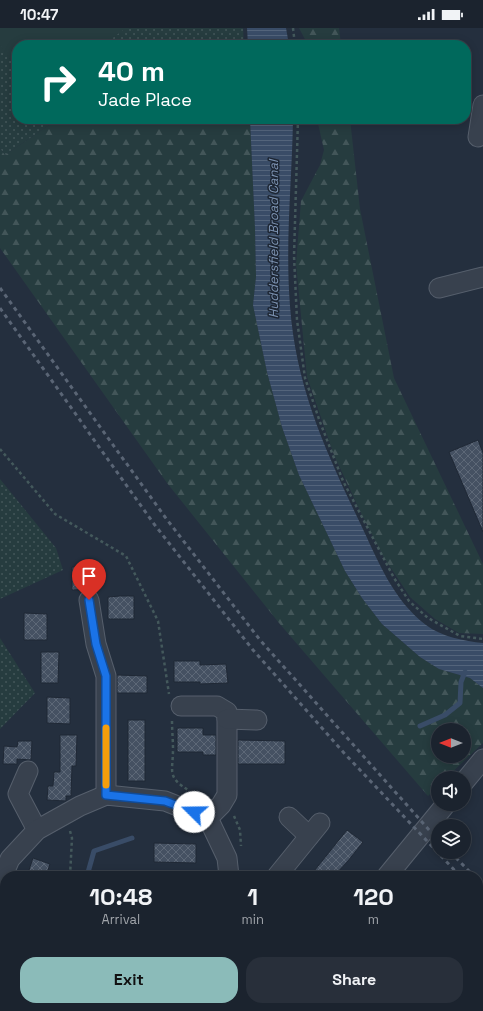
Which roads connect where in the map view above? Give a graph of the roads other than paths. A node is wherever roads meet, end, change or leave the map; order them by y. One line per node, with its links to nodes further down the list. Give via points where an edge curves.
1 (483, 105): 2 (street)
2 (478, 137)
3 (483, 277): 4 (street)
4 (439, 288)
5 (89, 600): 12 (street, via 96,644 106,676)
6 (174, 707): 7 (street, via 217,706 227,712)
7 (227, 719): 8 (street); 14 (street, via 227,795 222,805)
8 (257, 720)
9 (483, 759): 11 (street)
10 (28, 771): 16 (street, via 18,794)
11 (471, 774)
12 (106, 795): 14 (street, via 165,801); 16 (street)
13 (440, 811): 20 (street)
14 (208, 818): 18 (street, via 227,858)
15 (289, 818): 19 (street, via 314,830)
16 (37, 830): 17 (street, via 10,859)
17 (5, 871)
18 (229, 871)
19 (281, 871)
20 (391, 871)

